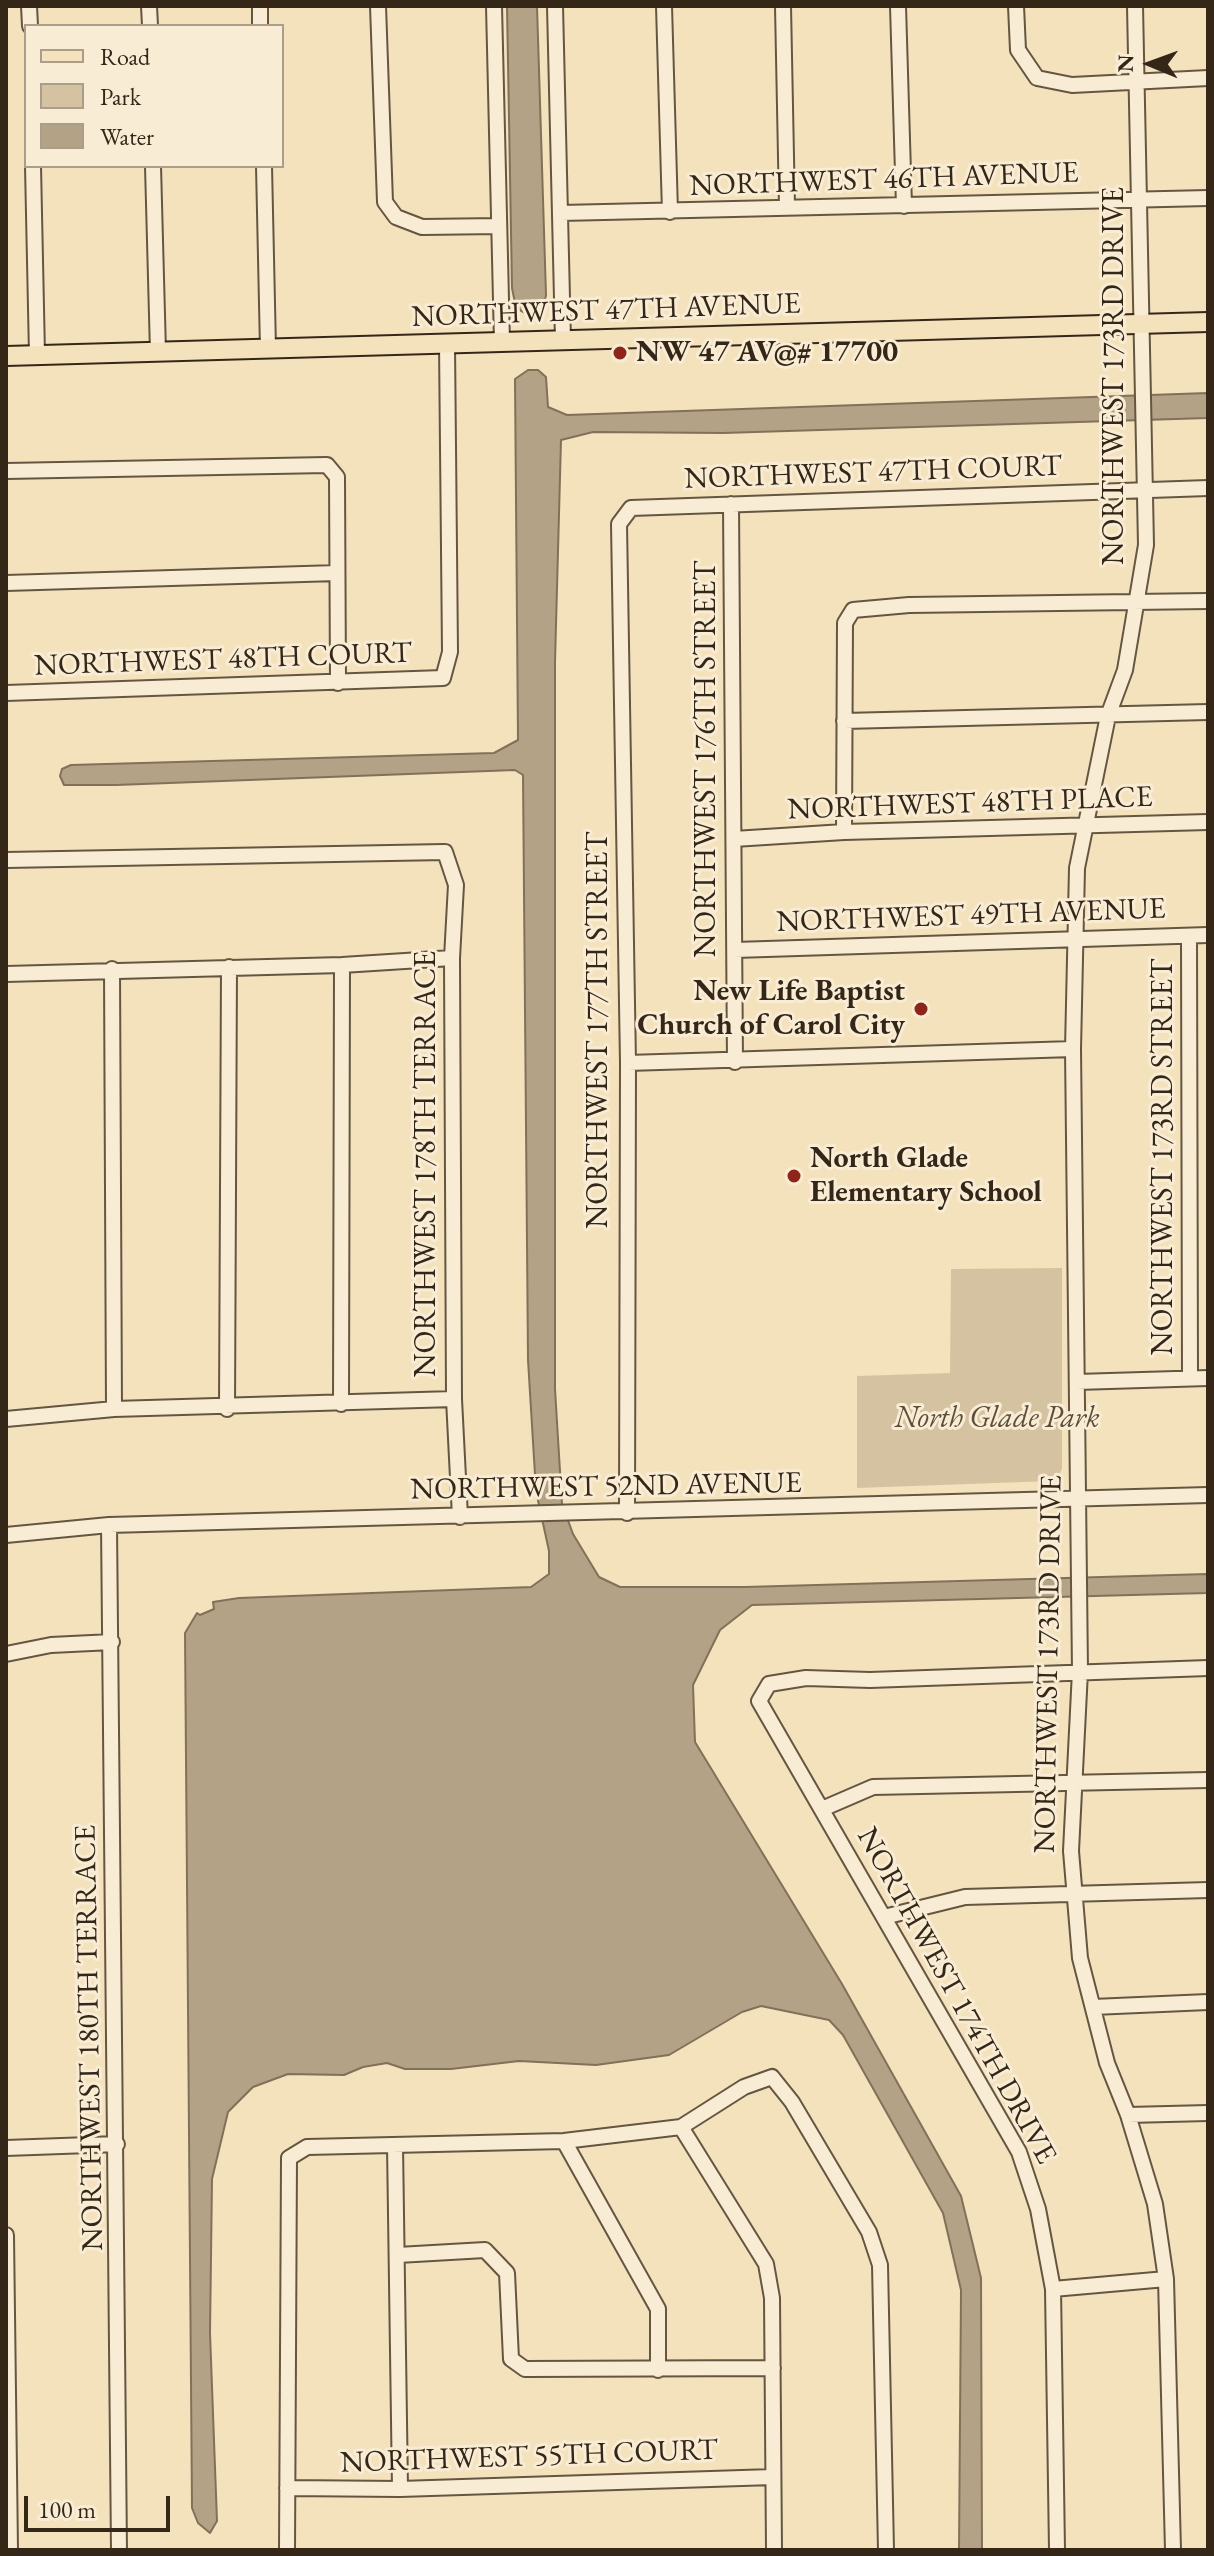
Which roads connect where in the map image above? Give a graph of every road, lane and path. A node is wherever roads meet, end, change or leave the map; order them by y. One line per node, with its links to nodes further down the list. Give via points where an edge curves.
1 (378, 6): 20 (street, via 385,202 396,217 422,227)
2 (494, 6): 20 (street)
3 (555, 6): 19 (street)
4 (664, 6): 18 (street)
5 (783, 6): 17 (street)
6 (898, 6): 16 (street)
7 (1016, 6): 10 (street, via 1018,50 1037,78 1072,85)
8 (1135, 6): 10 (street, NORTHWEST 173RD DRIVE)
9 (1208, 78): 10 (street)
10 (1137, 84): 15 (street, NORTHWEST 173RD DRIVE)
11 (33, 168): 28 (street)
12 (153, 168): 27 (street)
13 (264, 168): 26 (street)
14 (1208, 198): 15 (street, NORTHWEST 46TH AVENUE)
15 (1142, 199): 16 (street, NORTHWEST 46TH AVENUE); 22 (street, NORTHWEST 173RD DRIVE)
16 (904, 206): 17 (street, NORTHWEST 46TH AVENUE)
17 (787, 207): 18 (street, NORTHWEST 46TH AVENUE)
18 (670, 212): 19 (street, NORTHWEST 46TH AVENUE)
19 (561, 213): 23 (street)
20 (499, 226): 24 (street)
21 (1208, 322): 22 (main road, NORTHWEST 47TH AVENUE)
22 (1142, 324): 23 (main road, NORTHWEST 47TH AVENUE); 32 (street, NORTHWEST 173RD DRIVE)
23 (563, 340): 24 (main road, NORTHWEST 47TH AVENUE)
24 (502, 342): 25 (main road, NORTHWEST 47TH AVENUE)
25 (447, 344): 26 (main road, NORTHWEST 47TH AVENUE); 39 (street, NORTHWEST 48TH COURT, via 450,652 443,678)
26 (268, 349): 27 (main road, NORTHWEST 47TH AVENUE)
27 (158, 352): 28 (main road, NORTHWEST 47TH AVENUE)
28 (37, 355): 29 (main road, NORTHWEST 47TH AVENUE)
29 (6, 356)
30 (6, 471): 35 (street, via 327,465 337,477)
31 (1208, 488): 32 (street, NORTHWEST 47TH COURT)
32 (1145, 490): 33 (street, NORTHWEST 47TH COURT); 38 (street, NORTHWEST 173RD DRIVE, via 1146,545)
33 (731, 504): 34 (street, NORTHWEST 47TH COURT, via 631,508 619,524); 47 (street, NORTHWEST 176TH STREET)
34 (620, 548): 60 (street, NORTHWEST 177TH STREET)
35 (337, 573): 36 (street); 39 (street)
36 (6, 583)
37 (1208, 601): 38 (street)
38 (1138, 603): 42 (street, NORTHWEST 173RD DRIVE, via 1125,670); 43 (street, via 853,610 845,623)
39 (338, 683): 40 (street, NORTHWEST 48TH COURT)
40 (6, 693)
41 (1208, 712): 42 (street)
42 (1108, 716): 43 (street); 45 (street, NORTHWEST 173RD DRIVE)
43 (844, 721): 46 (street)
44 (1208, 822): 45 (street, NORTHWEST 48TH PLACE)
45 (1084, 826): 46 (street, NORTHWEST 48TH PLACE); 51 (street, NORTHWEST 173RD DRIVE)
46 (844, 832): 47 (street, NORTHWEST 48TH PLACE)
47 (734, 839): 52 (street, NORTHWEST 176TH STREET)
48 (6, 860): 53 (street, NORTHWEST 178TH TERRACE, via 445,852 456,885)
49 (1208, 935): 50 (street, NORTHWEST 49TH AVENUE)
50 (1189, 936): 51 (street, NORTHWEST 49TH AVENUE); 61 (street, NORTHWEST 173RD STREET)
51 (1074, 940): 52 (street, NORTHWEST 49TH AVENUE); 58 (street, NORTHWEST 173RD DRIVE)
52 (735, 950): 59 (street, NORTHWEST 176TH STREET)
53 (452, 958): 54 (street); 64 (street, NORTHWEST 178TH TERRACE)
54 (342, 965): 55 (street); 65 (street)
55 (229, 967): 56 (street); 67 (street)
56 (112, 969): 57 (street); 66 (street)
57 (6, 974)
58 (1073, 1049): 59 (street); 63 (street, NORTHWEST 173RD DRIVE)
59 (735, 1062): 60 (street)
60 (628, 1063): 71 (street, NORTHWEST 177TH STREET)
61 (1190, 1378): 62 (street); 63 (street)
62 (1208, 1378)
63 (1077, 1382): 70 (street, NORTHWEST 173RD DRIVE)
64 (454, 1399): 65 (street); 72 (street, NORTHWEST 178TH TERRACE)
65 (341, 1404): 67 (street)
66 (114, 1409): 67 (street); 68 (street)
67 (227, 1409)
68 (6, 1419)
69 (1208, 1495): 70 (street, NORTHWEST 52ND AVENUE)
70 (1079, 1499): 71 (street, NORTHWEST 52ND AVENUE); 78 (street, NORTHWEST 173RD DRIVE)
71 (627, 1513): 72 (street, NORTHWEST 52ND AVENUE)
72 (460, 1517): 73 (street, NORTHWEST 52ND AVENUE)
73 (109, 1525): 74 (street, NORTHWEST 52ND AVENUE); 75 (street, NORTHWEST 180TH TERRACE)
74 (6, 1535)
75 (112, 1642): 76 (street); 91 (street, NORTHWEST 180TH TERRACE)
76 (6, 1654)
77 (1208, 1668): 78 (street)
78 (1080, 1671): 80 (street, NORTHWEST 173RD DRIVE); 81 (street, NORTHWEST 174TH DRIVE, via 806,1678 769,1684 759,1701)
79 (1208, 1780): 80 (street)
80 (1077, 1784): 81 (street, via 873,1787); 83 (street, NORTHWEST 173RD DRIVE, via 1071,1851)
81 (822, 1809): 84 (street, NORTHWEST 174TH DRIVE)
82 (1208, 1890): 83 (street)
83 (1075, 1894): 84 (street, via 965,1897); 86 (street, NORTHWEST 173RD DRIVE, via 1080,1958)
84 (884, 1917): 97 (street, NORTHWEST 174TH DRIVE, via 1019,2152 1038,2209)
85 (1208, 2002): 86 (street)
86 (1093, 2007): 88 (street, NORTHWEST 173RD DRIVE)
87 (1208, 2113): 88 (street)
88 (1128, 2115): 96 (street, NORTHWEST 173RD DRIVE, via 1155,2204)
89 (681, 2127): 90 (street); 98 (street, via 766,2264); 107 (street, via 744,2087 772,2077 869,2232 880,2265)
90 (564, 2141): 92 (street); 99 (street, via 658,2309)
91 (117, 2144): 93 (street); 104 (street, NORTHWEST 180TH TERRACE)
92 (395, 2145): 95 (street); 101 (street, via 307,2147 289,2158)
93 (6, 2148)
94 (6, 2235): 103 (street)
95 (398, 2255): 99 (street, via 485,2250 507,2273 511,2359 525,2369); 102 (street)
96 (1166, 2279): 97 (street); 109 (street, NORTHWEST 173RD DRIVE)
97 (1053, 2289): 108 (street, NORTHWEST 174TH DRIVE)
98 (773, 2368): 99 (street); 100 (street)
99 (658, 2370)
100 (773, 2477): 102 (street, NORTHWEST 55TH COURT); 106 (street)
101 (287, 2488): 102 (street, NORTHWEST 55TH COURT); 105 (street)
102 (400, 2489)
103 (10, 2550)
104 (119, 2550)
105 (287, 2550)
106 (774, 2550)
107 (886, 2550)
108 (1057, 2550)
109 (1173, 2550)

